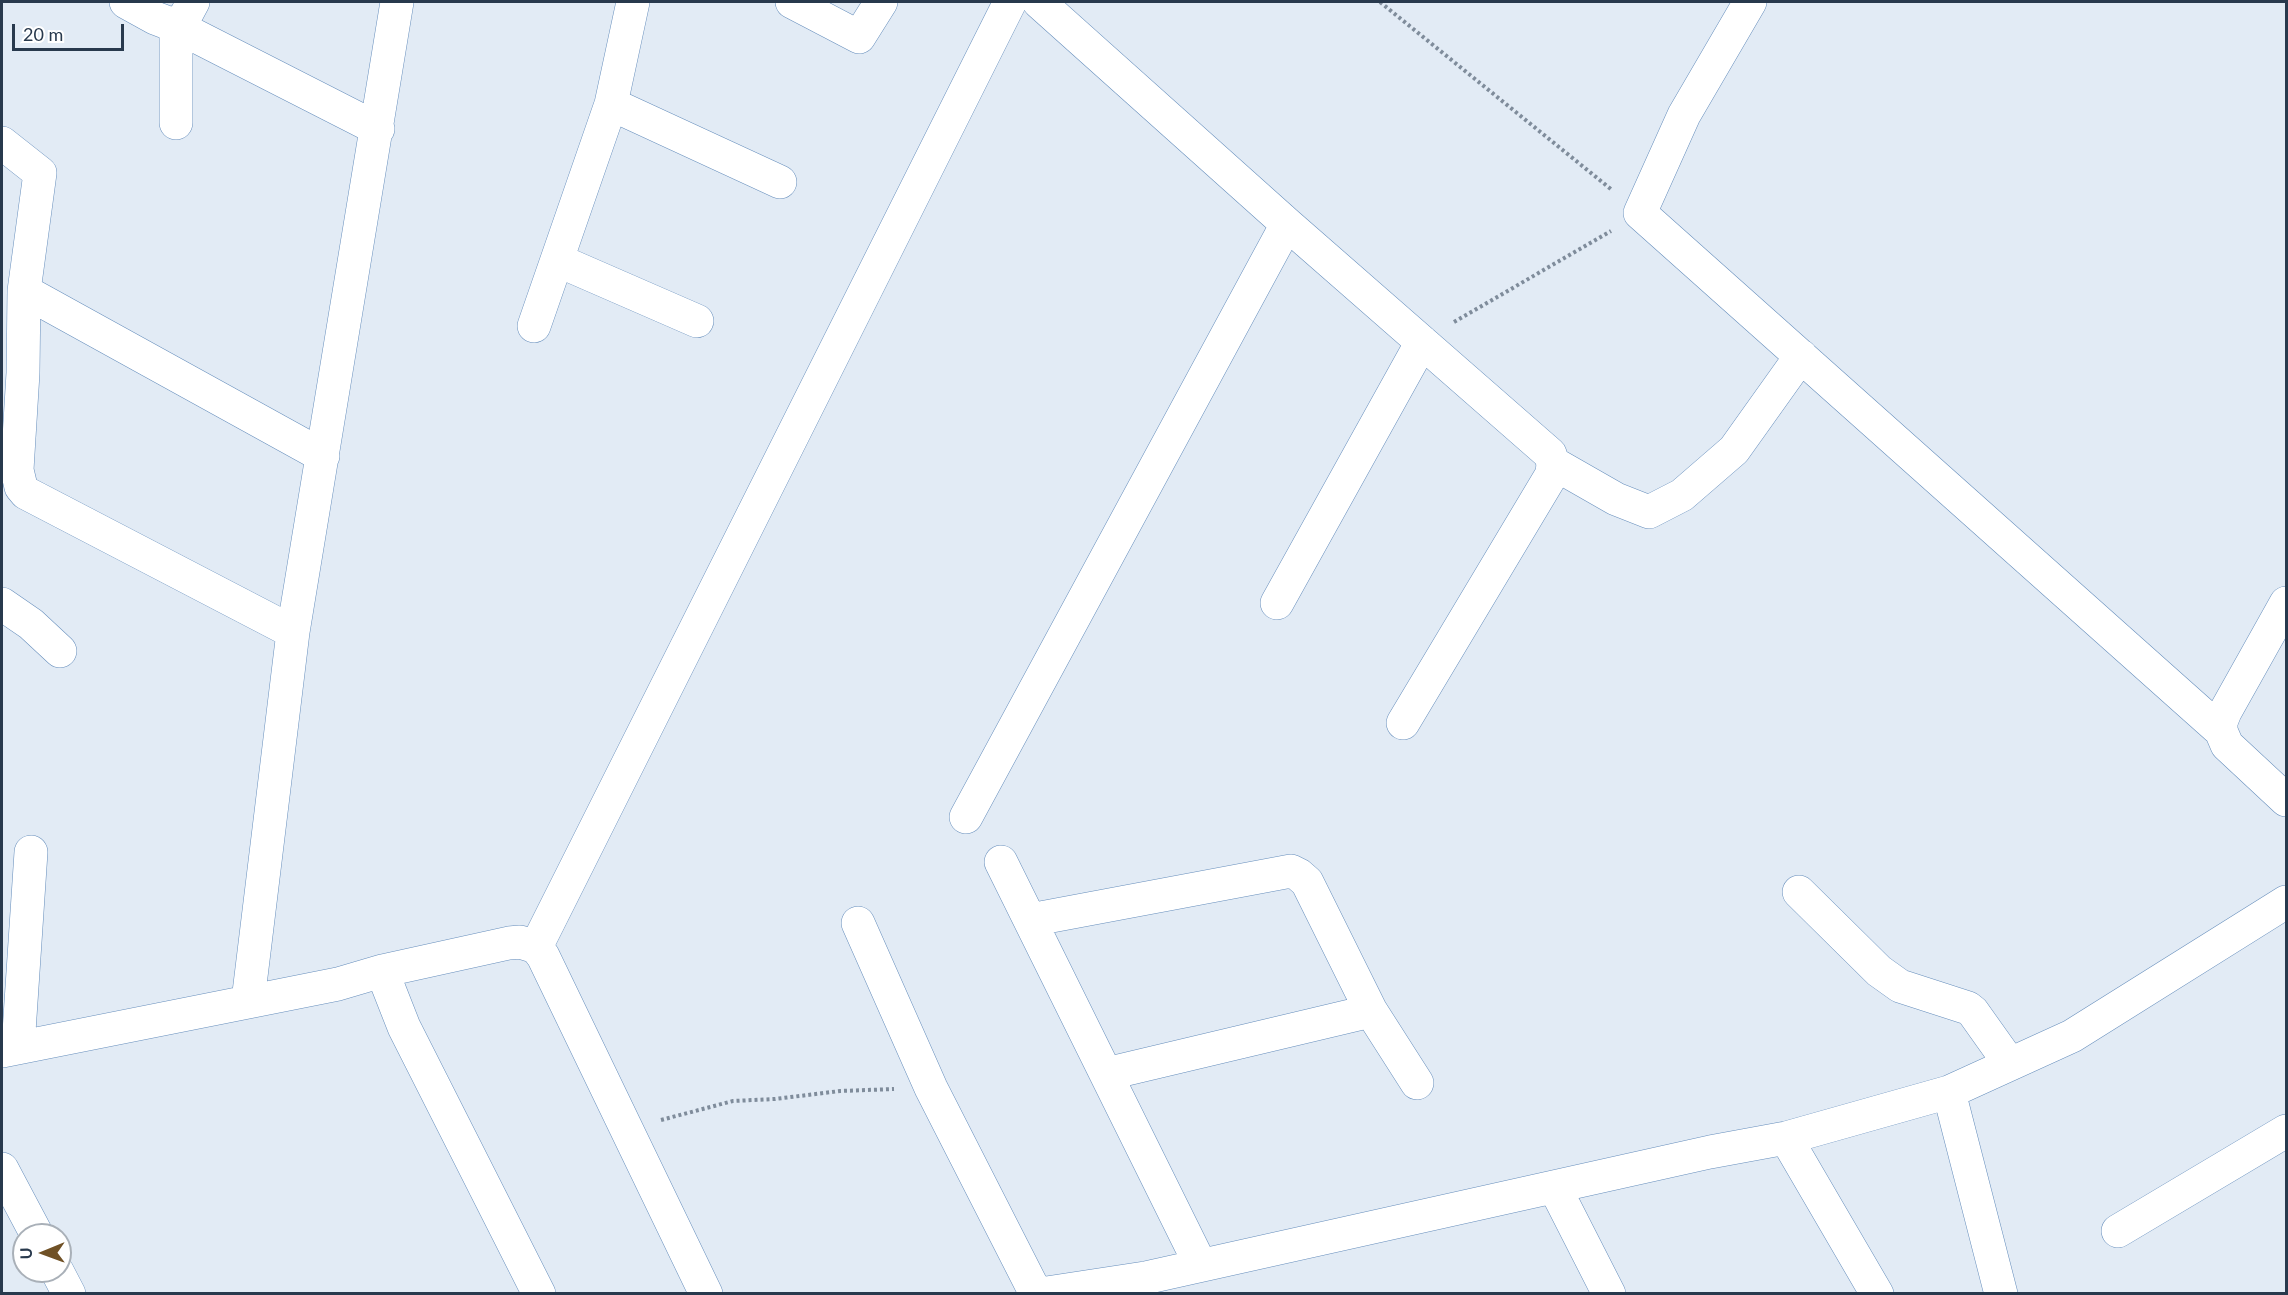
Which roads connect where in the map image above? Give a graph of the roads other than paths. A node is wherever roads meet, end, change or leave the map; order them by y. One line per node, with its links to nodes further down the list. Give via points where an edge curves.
1 (126, 2): 9 (street, via 155,18)
2 (397, 2): 12 (street)
3 (633, 2): 10 (street)
4 (792, 2): 5 (street, via 859,37)
5 (881, 2)
6 (1010, 2): 39 (street)
7 (1039, 2): 15 (street)
8 (1750, 2): 21 (street, via 1684,114 1640,213)
9 (184, 14): 11 (street); 12 (street)
10 (611, 104): 14 (street); 16 (street)
11 (176, 123)
12 (378, 129): 22 (street)
13 (2, 143): 17 (street, via 39,173)
14 (780, 182)
15 (1287, 224): 20 (street); 32 (street)
16 (557, 260): 18 (street); 19 (street)
17 (24, 291): 22 (street); 27 (street, via 17,470 21,487)
18 (697, 321)
19 (534, 326)
20 (1422, 342): 23 (street, via 1544,446); 24 (street)
21 (1801, 356): 23 (street, via 1734,450 1682,495 1649,512 1616,499); 30 (street)
22 (323, 456): 27 (street)
23 (1553, 463): 29 (street, via 1552,474)
24 (1277, 603)
25 (2286, 603): 30 (street, via 2225,712)
26 (2, 604): 28 (street)
27 (293, 632): 41 (street)
28 (60, 651)
29 (1403, 723)
30 (2221, 731): 31 (street, via 2227,745)
31 (2286, 800)
32 (966, 817)
33 (32, 852): 43 (street)
34 (1001, 862): 37 (street)
35 (1799, 892): 44 (street, via 1879,971 1900,986 1973,1012)
36 (2286, 902): 44 (street, via 2072,1036)
37 (1030, 920): 42 (street, via 1291,871 1307,882); 45 (street)
38 (858, 923): 57 (street, via 931,1088)
39 (536, 947): 40 (street, via 509,943); 56 (street)
40 (382, 971): 41 (street, via 338,984); 55 (street, via 404,1027)
41 (248, 1001): 43 (street)
42 (1371, 1011): 45 (street); 46 (street)
43 (10, 1049)
44 (2010, 1064): 47 (street)
45 (1106, 1074): 54 (street)
46 (1417, 1083)
47 (1949, 1092): 49 (street); 60 (street)
48 (2286, 1131): 53 (street)
49 (1785, 1138): 51 (street); 59 (street)
50 (2, 1169): 52 (street)
51 (1555, 1188): 54 (street); 58 (street)
52 (31, 1223)
53 (2118, 1231)
54 (1200, 1264): 57 (street, via 1145,1278)
55 (539, 1293)
56 (706, 1293)
57 (1038, 1293)
58 (1610, 1293)
59 (1877, 1293)
60 (2001, 1293)

